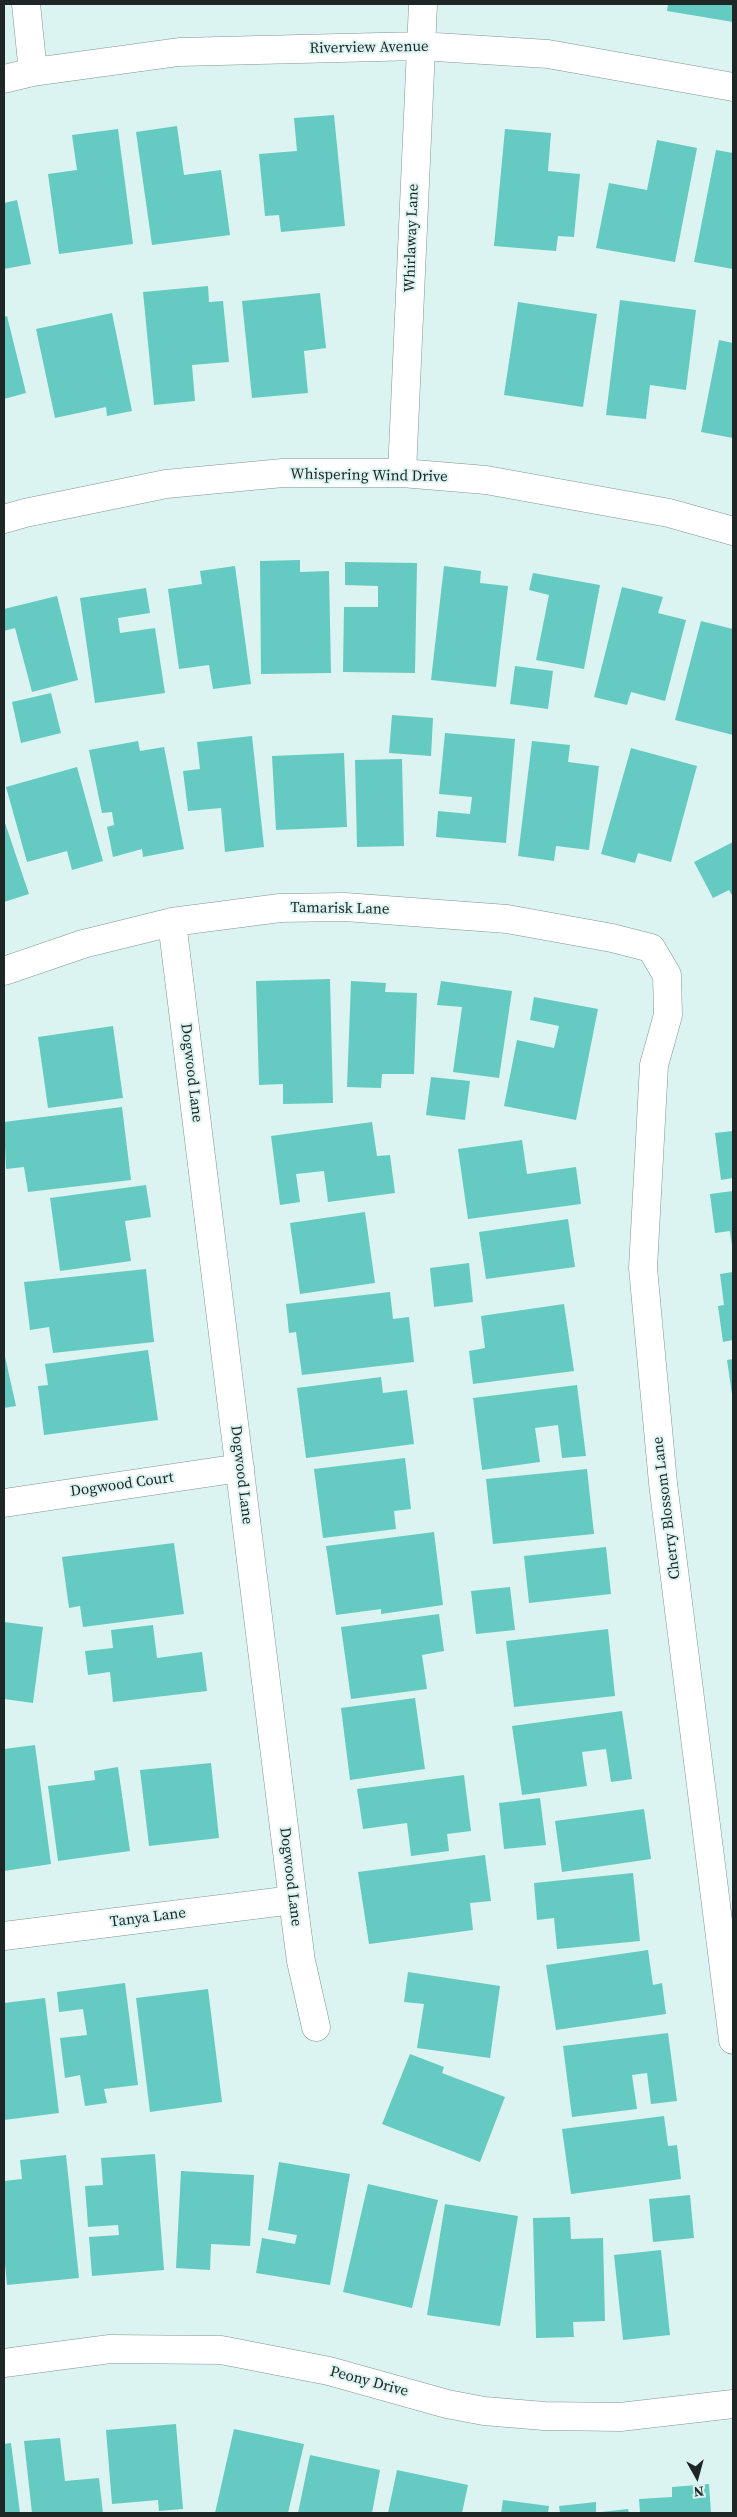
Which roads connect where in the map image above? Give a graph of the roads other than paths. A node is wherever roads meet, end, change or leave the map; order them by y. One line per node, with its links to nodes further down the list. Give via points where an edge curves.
1 (26, 4): 4 (street)
2 (423, 4): 3 (street, Whirlaway Lane)
3 (420, 46): 4 (street, Riverview Avenue, via 179,52); 6 (street, Riverview Avenue, via 548,54); 7 (street, Whirlaway Lane)
4 (33, 72): 5 (street, Riverview Avenue)
5 (4, 78)
6 (733, 87)
7 (402, 473): 8 (street, Whispering Wind Drive, via 283,474 166,484); 9 (street, Whispering Wind Drive, via 496,482 669,513)
8 (4, 519)
9 (733, 531)
10 (172, 922): 11 (street, Tamarisk Lane, via 83,944); 12 (street, Tamarisk Lane, via 280,908 345,907 507,919 651,948); 13 (street, Dogwood Lane)
11 (4, 971)
12 (667, 974): 18 (street, Cherry Blossom Lane, via 668,1015 654,1065 643,1268 664,1483)
13 (240, 1468): 14 (street, Dogwood Court); 15 (street, Dogwood Lane)
14 (4, 1503)
15 (293, 1900): 16 (street, Tanya Lane); 17 (street, Dogwood Lane, via 301,1961)
16 (4, 1936)
17 (316, 2027)
18 (733, 2040)
19 (4, 2362): 20 (street, Peony Drive, via 110,2349 221,2350 329,2371 484,2411 620,2417)
20 (733, 2404)

